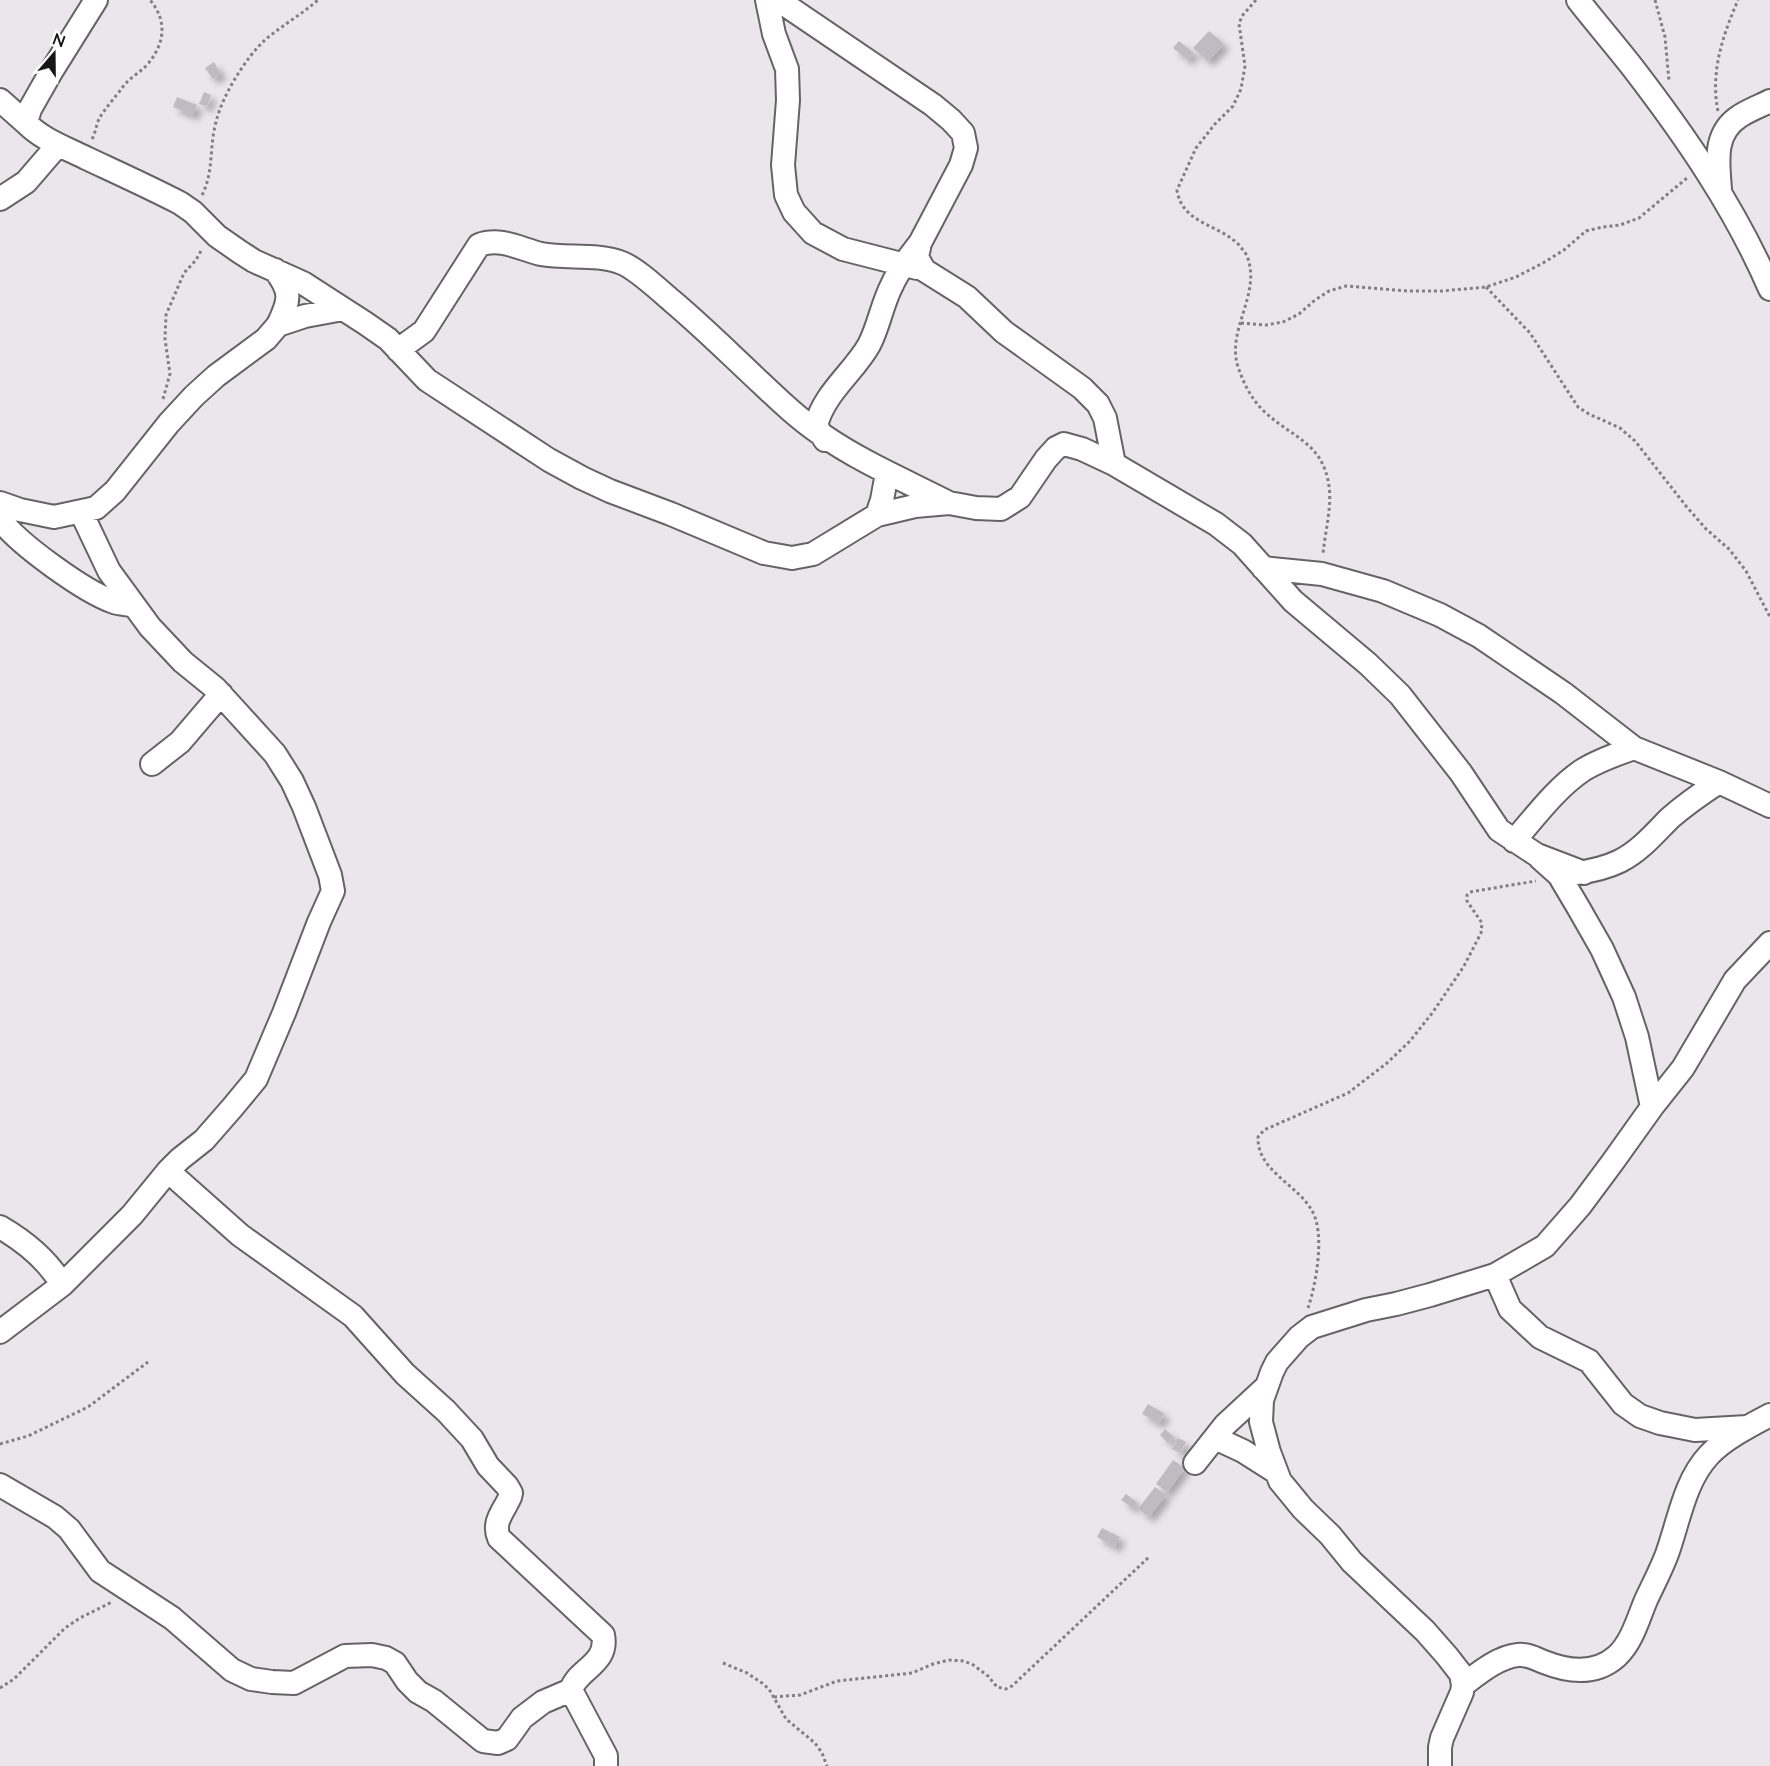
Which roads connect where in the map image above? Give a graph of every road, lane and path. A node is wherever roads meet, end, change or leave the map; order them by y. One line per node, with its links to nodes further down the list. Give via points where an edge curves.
1 (96, 0): 13 (street, via 51,72)
2 (150, 0): 16 (path, via 162,20 154,56 129,79 100,118)
3 (318, 0): 20 (path, via 264,41 228,93 216,120)
4 (767, 0): 21 (street, via 787,69 783,165 786,195 794,212 813,233 843,249)
5 (778, 0): 21 (street, via 933,105 963,133 966,148 961,165 920,243)
6 (1256, 0): 26 (path, via 1239,24 1245,66 1241,88 1233,106 1196,148 1177,190 1182,207 1192,217 1219,230 1246,253 1250,285)
7 (1578, 0): 17 (street, via 1674,122)
8 (1655, 0): 10 (path, via 1665,37)
9 (1738, 0): 14 (path, via 1724,34 1716,70 1715,96)
10 (1670, 89)
11 (0, 100): 13 (street)
12 (1770, 101): 14 (street, via 1739,116)
13 (26, 123): 15 (street)
14 (1722, 133): 18 (street, via 1718,155)
15 (57, 146): 16 (street); 19 (street, via 26,182)
16 (82, 156): 20 (street, via 163,195)
17 (1702, 166): 18 (street); 23 (path, via 1639,218 1586,231 1543,263)
18 (1720, 191): 24 (street)
19 (0, 199)
20 (201, 219): 22 (street, via 240,252); 29 (path, via 200,253 184,273 166,315 170,374)
21 (913, 267): 30 (street, via 891,286 869,345 820,415 816,426); 31 (street, via 967,297 1004,332 1082,388 1105,418)
22 (275, 270): 25 (street); 27 (street, via 286,284 288,297)
23 (1486, 287): 26 (path, via 1408,291 1346,286 1329,291 1283,322); 41 (path, via 1530,333 1578,407 1620,428 1635,441 1706,529 1729,549 1746,571)
24 (1770, 289)
25 (343, 309): 27 (street); 28 (street)
26 (1241, 323): 39 (path, via 1234,351 1250,396 1265,413 1309,443 1326,472 1329,508)
27 (278, 325): 35 (street, via 194,396 115,491 96,508)
28 (398, 350): 30 (street, via 424,331 479,244 510,244 562,257 606,258 624,263 646,278); 36 (street, via 427,380 549,460 610,491 764,554 792,558 813,554)
29 (163, 400)
30 (820, 434): 32 (street); 34 (street)
31 (1114, 464): 34 (street, via 1064,444 1046,459 1020,497 1001,509); 38 (street, via 1216,524 1242,544)
32 (887, 473): 34 (street); 36 (street)
33 (0, 503): 35 (street, via 54,517)
34 (949, 503): 36 (street)
35 (81, 512): 40 (street, via 109,571)
36 (877, 515)
37 (0, 519): 40 (street, via 22,542 75,582 114,602)
38 (1263, 568): 39 (street); 47 (street, via 1293,601 1400,695 1461,773 1499,830)
39 (1322, 574): 43 (street, via 1383,591 1479,636)
40 (132, 605): 42 (street, via 183,662)
41 (1770, 617)
42 (221, 694): 44 (street, via 180,742); 53 (street, via 275,754 292,781 333,891 256,1078 204,1140)
43 (1634, 748): 45 (street); 47 (street, via 1581,771)
44 (152, 764)
45 (1719, 782): 46 (street); 49 (street, via 1621,861)
46 (1770, 806)
47 (1514, 841): 48 (street)
48 (1537, 855): 49 (street); 50 (street)
49 (1584, 873): 50 (street)
50 (1558, 875): 52 (street, via 1602,950 1624,997); 58 (path, via 1467,894 1467,901 1482,923 1481,933 1464,966 1410,1041 1347,1093 1264,1130 1258,1137 1262,1155 1303,1198 1317,1223 1314,1288)
51 (1770, 944): 52 (street, via 1735,980 1683,1068)
52 (1652, 1107): 55 (street, via 1593,1189 1545,1246)
53 (168, 1171): 56 (street, via 132,1215); 73 (street, via 240,1235 353,1316 472,1439 511,1493 496,1525 499,1538 603,1635 602,1653)
54 (0, 1227): 56 (street, via 33,1250)
55 (1495, 1275): 58 (street, via 1430,1296 1330,1320); 62 (street, via 1510,1309 1540,1337 1588,1362 1623,1404 1640,1416 1695,1430)
56 (62, 1285): 57 (street)
57 (0, 1332)
58 (1299, 1337): 60 (street, via 1277,1362)
59 (148, 1362): 64 (path, via 88,1407 28,1436)
60 (1266, 1387): 63 (street); 66 (street, via 1261,1422)
61 (1770, 1415): 62 (street)
62 (1747, 1427): 71 (street, via 1710,1454 1692,1480 1666,1555 1626,1646 1615,1657 1588,1671 1519,1655 1501,1659)
63 (1215, 1438): 65 (street); 66 (street)
64 (0, 1444)
65 (1195, 1463)
66 (1276, 1472): 71 (street, via 1284,1487 1352,1562 1447,1656 1461,1674)
67 (0, 1485): 69 (street, via 55,1517 69,1529 100,1571)
68 (1149, 1557): 74 (path, via 1006,1689 997,1687 972,1664 949,1660 912,1673 837,1681 800,1695)
69 (132, 1593): 72 (path, via 66,1628); 73 (street, via 172,1618 232,1670 251,1679 294,1683 345,1656 386,1658 395,1663 418,1692 489,1743 507,1739 522,1718 543,1702)
70 (723, 1663): 74 (path, via 747,1673)
71 (1463, 1685): 77 (street, via 1442,1738)
72 (0, 1688)
73 (571, 1690): 75 (street, via 606,1756)
74 (774, 1697): 76 (path, via 786,1719 815,1743)
75 (606, 1766)
76 (827, 1766)
77 (1440, 1766)

